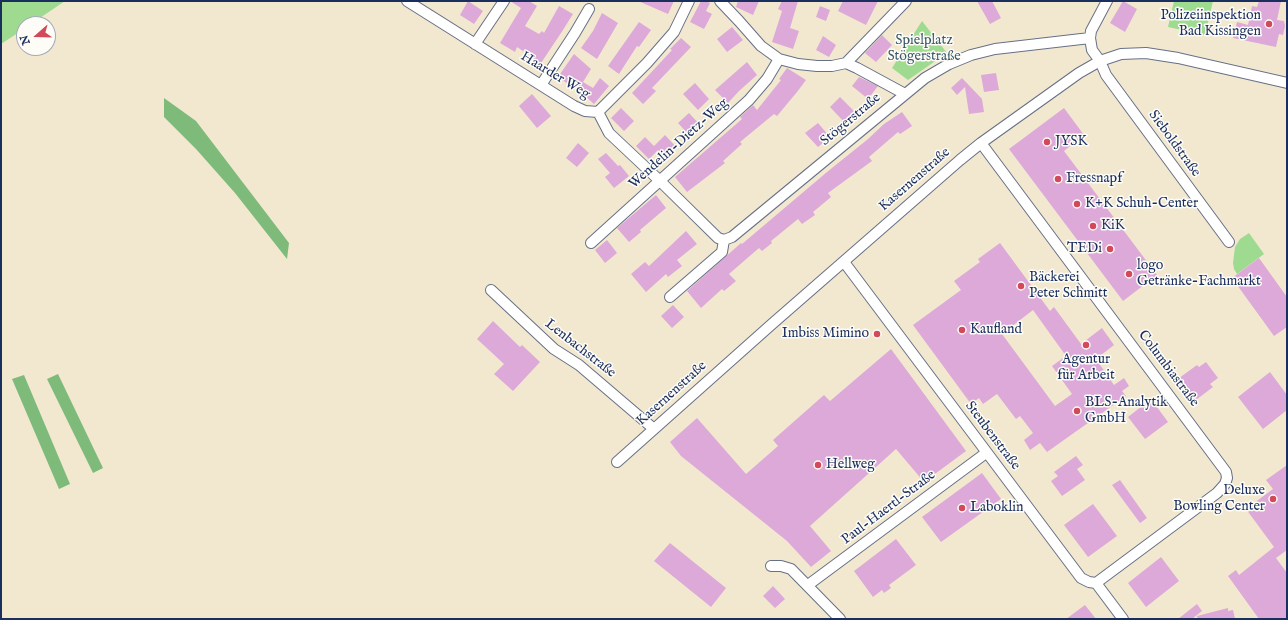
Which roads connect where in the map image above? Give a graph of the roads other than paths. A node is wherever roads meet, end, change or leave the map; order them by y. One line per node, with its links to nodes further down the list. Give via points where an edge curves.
1 (504, 1): 9 (street)
2 (689, 1): 16 (street, via 674,32)
3 (720, 1): 10 (street, via 761,46)
4 (906, 1): 12 (street)
5 (1107, 1): 8 (street, via 1093,26)
6 (412, 2): 9 (street, Haarder Weg)
7 (589, 9): 14 (street)
8 (1090, 38): 11 (street, via 1092,50); 15 (street, Stögerstraße, via 995,49 971,55 949,64)
9 (475, 44): 14 (street, Haarder Weg)
10 (779, 59): 12 (street, via 817,66); 18 (street, Wendelin-Dietz-Weg, via 767,79 749,100)
11 (1100, 62): 13 (street, Kasernenstraße, via 1121,54 1146,53); 17 (street, Kasernenstraße, via 1079,73); 20 (street, Sieboldstraße, via 1106,75)
12 (846, 63): 15 (street)
13 (1287, 83)
14 (541, 85): 16 (street, Haarder Weg, via 579,109)
15 (905, 94): 19 (street, Stögerstraße, via 732,237)
16 (598, 112): 18 (street, Haarder Weg, via 609,133)
17 (981, 143): 22 (street, Kasernenstraße); 29 (street, Columbiastraße, via 1226,472 1225,484 1217,493)
18 (660, 181): 19 (street, Haarder Weg, via 718,238); 21 (street, Wendelin-Dietz-Weg)
19 (724, 240): 24 (street, via 722,252)
20 (1229, 242)
21 (591, 243)
22 (844, 262): 25 (street, Kasernenstraße); 26 (street, Steubenstraße)
23 (491, 290): 25 (street, Lenbachstraße, via 554,349 579,365)
24 (670, 296)
25 (654, 429): 27 (street, Kasernenstraße)
26 (986, 452): 29 (street, Steubenstraße, via 1081,578); 30 (street, Paul-Haertl-Straße)
27 (617, 462)
28 (771, 566): 30 (street, via 791,569)
29 (1096, 583): 32 (street, Steubenstraße)
30 (808, 585): 31 (street)
31 (840, 619)
32 (1123, 619)

